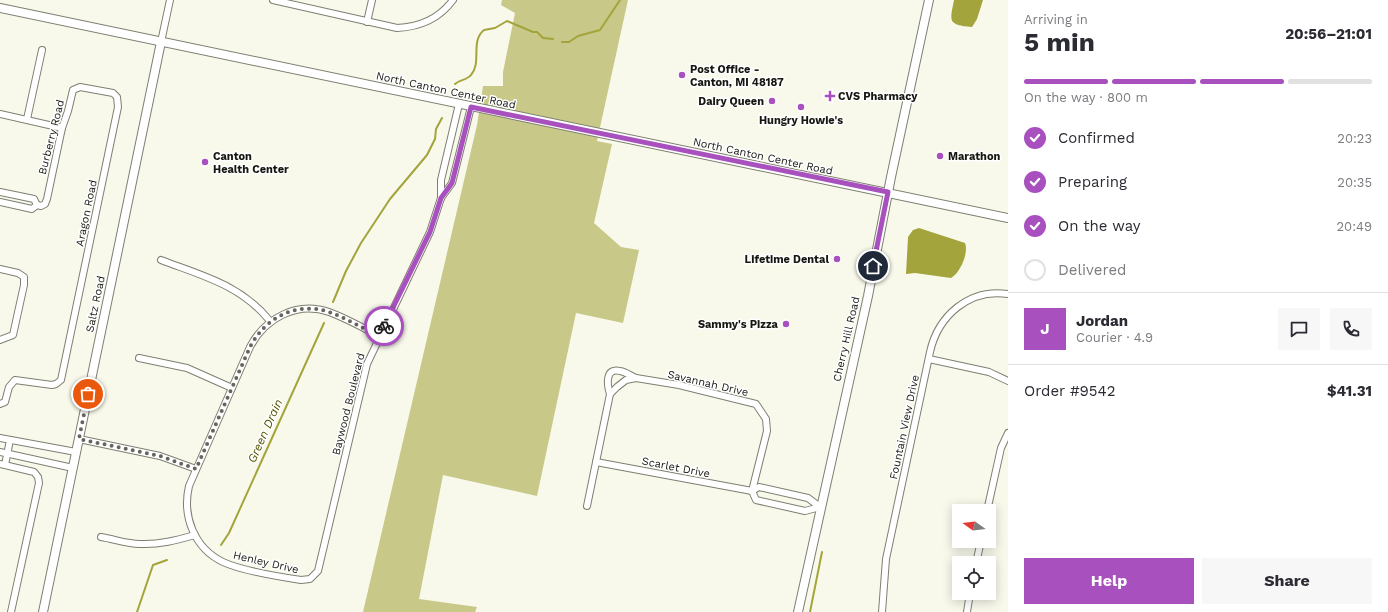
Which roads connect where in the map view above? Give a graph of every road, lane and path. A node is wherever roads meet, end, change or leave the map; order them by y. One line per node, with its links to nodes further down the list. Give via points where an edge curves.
1 (170, 0): 8 (street, Saltz Road)
2 (272, 0): 7 (street)
3 (372, 0): 7 (street)
4 (453, 0): 7 (street, via 439,15 421,24 404,28)
5 (929, 0): 17 (main road, Cherry Hill Road)
6 (0, 8): 8 (main road, North Canton Center Road)
7 (367, 22)
8 (161, 42): 11 (main road, North Canton Center Road); 37 (main road, Saltz Road)
9 (42, 50): 14 (street)
10 (72, 95): 15 (street, Burberry Road); 34 (street, Aragon Road, via 75,88 80,87 113,94 118,102 62,377 52,386 15,380 9,387 5,402)
11 (459, 104): 12 (main road, North Canton Center Road); 18 (street, Baywood Boulevard, via 441,180)
12 (471, 107): 17 (main road, North Canton Center Road); 18 (street, Baywood Boulevard, via 452,183)
13 (0, 114): 14 (street)
14 (27, 119): 15 (street)
15 (62, 128): 20 (street, Burberry Road, via 47,199)
16 (0, 192): 20 (street, via 34,199)
17 (888, 192): 21 (main road, North Canton Center Road); 51 (main road, Cherry Hill Road, via 868,296)
18 (441, 198): 26 (street, Baywood Boulevard, via 430,232)
19 (0, 202): 20 (street, via 32,209)
20 (39, 206)
21 (1008, 218)
22 (161, 260): 25 (street, via 233,288 252,302)
23 (0, 269): 27 (street, via 24,277 13,335)
24 (1008, 294): 29 (street, Fountain View Drive, via 982,295 965,302 951,312 936,332)
25 (270, 321): 26 (street, Henley Drive, via 290,312 314,309 333,314); 32 (street, Henley Drive, via 253,341)
26 (379, 336): 54 (street, Baywood Boulevard, via 364,374 320,566)
27 (0, 340)
28 (139, 358): 32 (street, via 182,367)
29 (928, 359): 31 (street, via 989,372); 59 (street, Fountain View Drive, via 886,559)
30 (636, 378): 33 (street, via 626,380); 33 (street, Savannah Drive, via 623,371 611,373 607,378); 47 (street, Savannah Drive, via 679,385 756,404 766,419 767,431)
31 (1008, 380)
32 (232, 388): 45 (street, Henley Drive)
33 (610, 394): 42 (street, Savannah Drive)
34 (0, 404)
35 (1008, 434): 49 (street, via 1001,448)
36 (0, 438): 38 (street)
37 (79, 439): 40 (main road, Saltz Road); 45 (street, via 160,456)
38 (10, 440): 40 (street); 41 (street)
39 (0, 452): 41 (street)
40 (76, 452): 44 (main road, Saltz Road)
41 (7, 453): 43 (street); 44 (street)
42 (596, 462): 47 (street, Scarlet Drive); 50 (street, Savannah Drive)
43 (2, 465): 56 (street, via 34,472 39,483)
44 (73, 468): 57 (main road, Saltz Road)
45 (196, 469): 52 (street, Henley Drive, via 186,503)
46 (773, 490): 47 (street, Scarlet Drive, via 759,487); 48 (street); 51 (street, Scarlet Drive, via 808,498)
47 (752, 491): 48 (street, Scarlet Drive, via 756,500)
48 (770, 503): 51 (street, Scarlet Drive, via 805,511)
49 (989, 504)
50 (587, 506)
51 (820, 508): 58 (main road, Cherry Hill Road)
52 (195, 535): 53 (street, via 147,544); 54 (street, Henley Drive, via 210,554 228,564 301,580)
53 (101, 537)
54 (313, 577)
55 (969, 600): 60 (street)
56 (11, 612)
57 (43, 612)
58 (798, 612)
59 (882, 612)
60 (967, 612)

